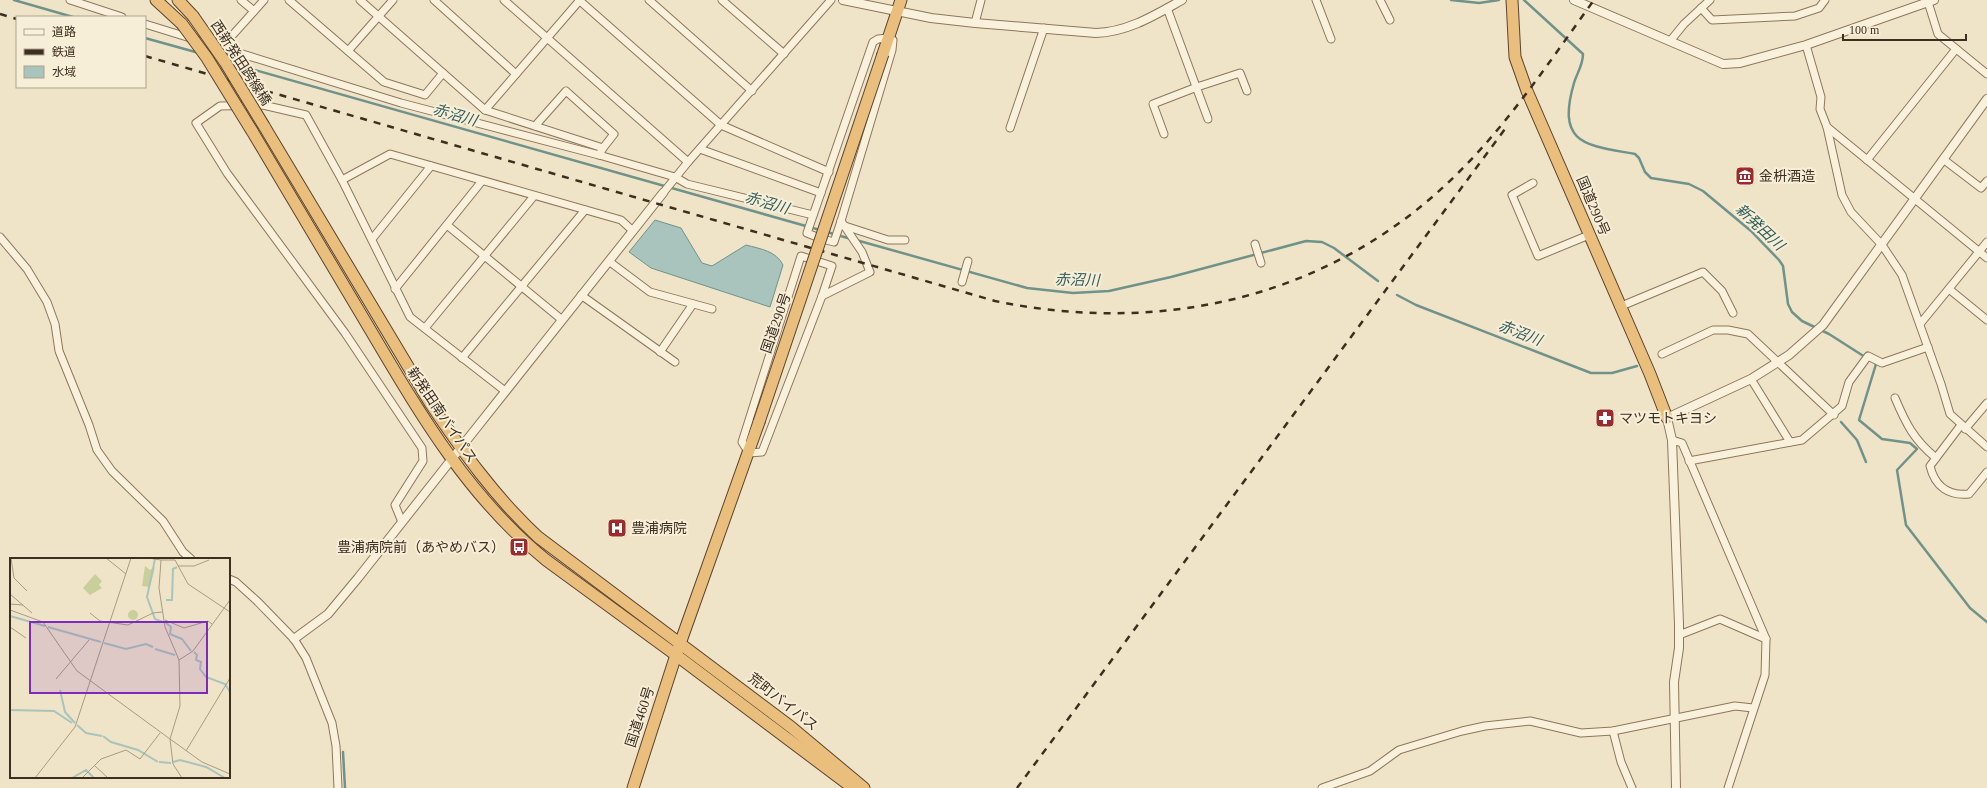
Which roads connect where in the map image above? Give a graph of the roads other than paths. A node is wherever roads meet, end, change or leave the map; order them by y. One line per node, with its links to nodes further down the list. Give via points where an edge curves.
1 (70, 0): 31 (street)
2 (156, 0): 60 (highway, 西新発田跨線橋, bridge, via 182,24 207,58)
3 (178, 0): 56 (highway, 西新発田跨線橋, bridge, via 193,16 225,62)
4 (241, 0): 29 (street)
5 (264, 0): 29 (street)
6 (289, 0): 44 (street)
7 (360, 0): 32 (street)
8 (393, 0): 32 (street)
9 (434, 0): 47 (street)
10 (504, 0): 37 (street)
11 (579, 0): 37 (street); 55 (street)
12 (649, 0): 50 (street)
13 (722, 0): 45 (street)
14 (831, 0): 45 (street)
15 (843, 0): 30 (street)
16 (901, 0): 30 (highway, 国道290号)
17 (982, 0): 34 (street)
18 (1182, 0): 27 (street)
19 (1316, 0): 39 (street)
20 (1380, 0): 33 (street)
21 (1512, 0): 84 (highway, 国道290号, via 1515,57)
22 (1574, 0): 26 (street)
23 (1710, 0): 28 (street)
24 (1825, 0): 28 (street, via 1819,8 1795,16 1712,20)
25 (1931, 1): 41 (street); 43 (street, via 1938,34)
26 (1585, 3): 40 (street)
27 (1167, 8): 36 (street, via 1134,25 1111,33); 49 (street)
28 (1701, 8): 40 (street)
29 (254, 11): 42 (street)
30 (897, 12): 34 (street); 38 (highway, 国道290号)
31 (119, 16)
32 (379, 16): 44 (street); 46 (street)
33 (1390, 20)
34 (974, 23): 36 (street)
35 (146, 24): 42 (street)
36 (1044, 28): 59 (street)
37 (546, 38): 47 (street); 67 (street)
38 (888, 38): 69 (street, via 873,42); 81 (street, via 892,40 892,50); 128 (highway, 国道290号, bridge)
39 (1331, 39)
40 (1671, 40): 41 (street, via 1723,64 1740,63)
41 (1806, 45): 58 (street, via 1821,97 1820,109)
42 (220, 48): 64 (street, via 402,103)
43 (1956, 49): 48 (street); 66 (street)
44 (348, 51): 46 (street, via 384,82 425,95)
45 (784, 54): 50 (street)
46 (443, 73): 53 (street)
47 (516, 74): 53 (street)
48 (1987, 74)
49 (1197, 87): 51 (street, via 1240,73); 54 (street); 61 (street, via 1153,104)
50 (752, 90): 55 (street)
51 (1247, 91)
52 (1987, 99): 65 (street)
53 (485, 110): 57 (street)
54 (1208, 119)
55 (721, 125): 63 (street); 69 (street)
56 (264, 126): 127 (highway, 新発田南バイパス, via 430,404)
57 (535, 126): 62 (street); 62 (street, via 566,91 614,134)
58 (1827, 127): 66 (street); 90 (street, via 1842,194 1851,212)
59 (1010, 128)
60 (252, 131): 130 (highway, 新発田南バイパス, via 419,412)
61 (1164, 134)
62 (603, 148): 64 (street)
63 (700, 149): 67 (street); 76 (street)
64 (599, 155): 70 (street)
65 (1943, 159): 73 (street, via 1981,188); 78 (street)
66 (1866, 160): 78 (street)
67 (688, 162): 70 (street)
68 (431, 166): 71 (street, via 390,154); 72 (street); 86 (street)
69 (828, 172): 76 (street)
70 (675, 177): 75 (street); 80 (street, via 687,184)
71 (342, 180): 86 (street); 133 (street, via 306,115 263,105 220,106 196,123 227,173 345,333 422,448 423,461 395,505)
72 (482, 181): 77 (street); 82 (street)
73 (1987, 181)
74 (1533, 183): 84 (street, via 1512,194 1538,256)
75 (663, 193): 83 (street)
76 (821, 193): 80 (street)
77 (534, 196): 79 (street); 92 (street)
78 (1914, 199): 90 (street); 91 (street)
79 (585, 210): 83 (street, via 621,220); 98 (street)
80 (813, 215): 81 (street, via 807,233 822,240 834,242)
81 (843, 224): 87 (street, via 888,240); 102 (street, via 862,252 870,272)
82 (447, 225): 92 (street); 99 (street)
83 (633, 231): 95 (street)
84 (1589, 235): 104 (highway, 国道290号)
85 (0, 237): 134 (street, via 27,269 47,302 55,324 59,351 89,425 96,450 112,471 162,521)
86 (372, 239): 99 (street)
87 (906, 240)
88 (1987, 242): 91 (street)
89 (1255, 244): 96 (street)
90 (1882, 245): 109 (street, via 1902,275); 116 (street, via 1823,325)
91 (1980, 252): 93 (street); 100 (street)
92 (484, 256): 98 (street); 110 (street)
93 (1987, 258)
94 (968, 261): 97 (street)
95 (610, 262): 101 (street); 103 (street, via 650,292)
96 (1261, 263)
97 (962, 282)
98 (522, 286): 107 (street); 114 (street)
99 (395, 289): 110 (street, via 410,317)
100 (1949, 289): 108 (street); 109 (street)
101 (582, 295): 107 (street); 112 (street)
102 (822, 296): 128 (street, via 762,452); 128 (street, via 832,266 801,256 742,442)
103 (693, 304): 105 (street); 112 (street)
104 (1619, 307): 106 (street, via 1703,272 1722,291); 122 (highway, 国道290号, via 1650,374)
105 (712, 309)
106 (1733, 313)
107 (561, 319): 118 (street)
108 (1987, 320)
109 (1920, 324): 111 (street)
110 (425, 328): 114 (street)
111 (1928, 347): 121 (street, via 1882,363 1866,360 1849,382 1842,406); 123 (street, via 1950,414)
112 (660, 352): 115 (street)
113 (1662, 354): 116 (street, via 1713,330 1728,330 1748,334)
114 (462, 358): 118 (street)
115 (675, 362)
116 (1779, 362): 117 (street); 121 (street)
117 (1751, 379): 122 (street); 125 (street)
118 (505, 391): 127 (street)
119 (1895, 398): 129 (street, via 1907,427 1922,446)
120 (1987, 403): 123 (street)
121 (1834, 415): 125 (street, via 1802,440)
122 (1666, 418): 124 (street)
123 (1963, 427): 126 (street); 129 (street)
124 (1672, 440): 131 (street, via 1682,443); 136 (street)
125 (1790, 442): 131 (street)
126 (1987, 447)
127 (460, 448): 130 (street); 139 (highway, 新発田南バイパス, via 506,504 538,537)
128 (749, 452): 139 (highway, 国道290号)
129 (1936, 458): 132 (street, via 1930,466 1932,473 1938,483 1951,494 1969,494)
130 (451, 460): 133 (street); 140 (highway, 新発田南バイパス, via 491,509 526,544)
131 (1689, 461): 138 (street)
132 (1987, 472)
133 (402, 522): 137 (street, via 328,614)
134 (190, 558)
135 (230, 579): 137 (street, via 257,601)
136 (1679, 635): 138 (street, via 1720,619); 142 (street, via 1674,682)
137 (294, 639): 144 (street, via 306,658 332,723)
138 (1766, 639): 141 (street, via 1765,675)
139 (681, 643): 140 (highway, 国道290号); 147 (highway, 荒町バイパス, via 791,727)
140 (676, 655): 145 (highway, 国道460号); 146 (highway, 荒町バイパス)
141 (1753, 708): 142 (street, via 1735,706); 151 (street)
142 (1675, 718): 143 (street); 150 (street)
143 (1614, 731): 148 (street, via 1581,733 1530,721 1485,726 1399,750 1370,771); 149 (street, via 1621,762)
144 (338, 788)
145 (633, 788)
146 (853, 788)
147 (864, 788)
148 (1322, 788)
149 (1632, 788)
150 (1676, 788)
151 (1728, 788)

